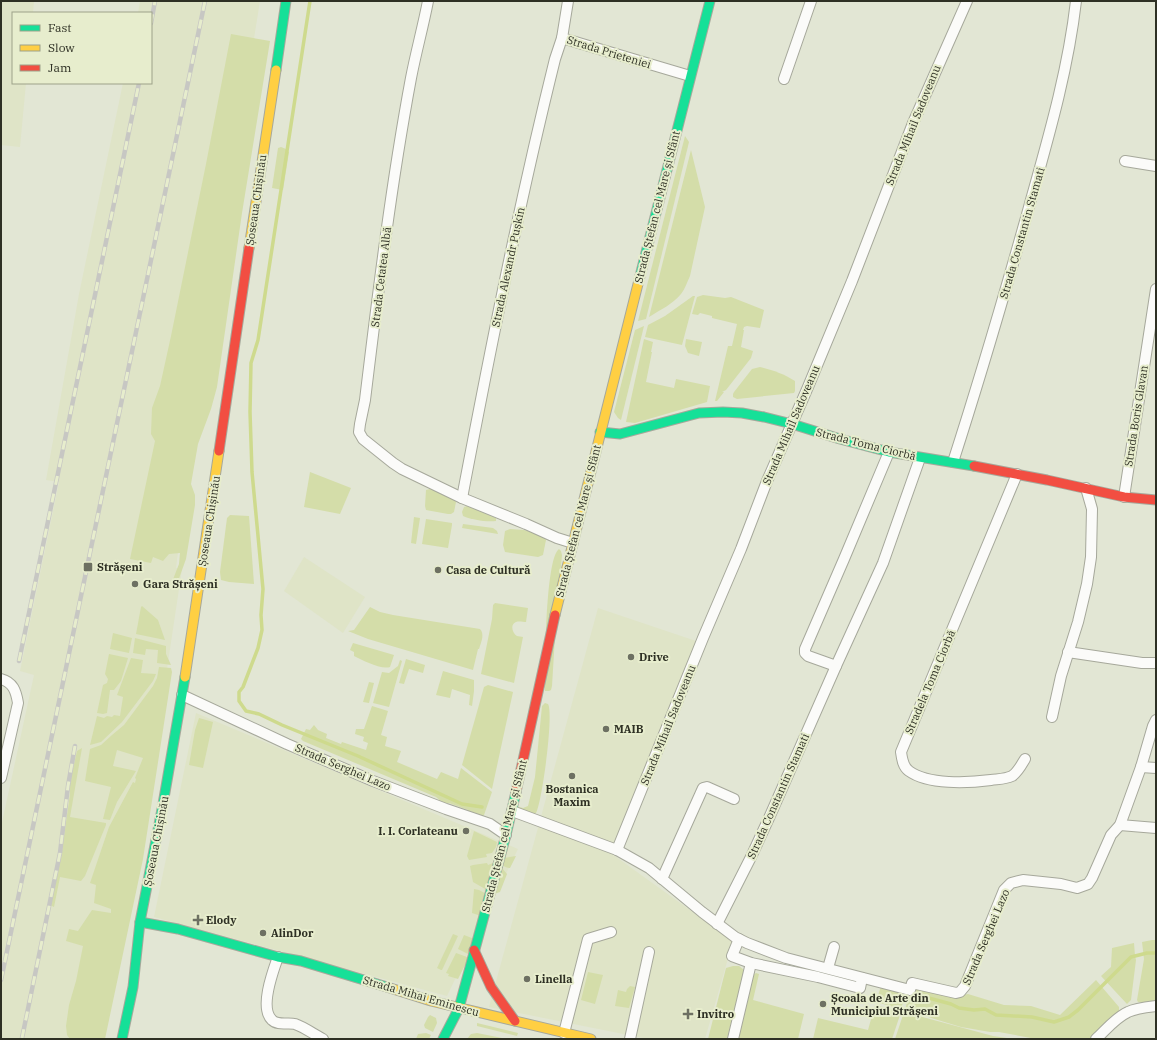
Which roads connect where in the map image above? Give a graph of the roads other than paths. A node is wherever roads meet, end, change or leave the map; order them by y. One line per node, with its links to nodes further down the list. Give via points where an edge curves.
1 (286, 1): 29 (main road, Șoseaua Chișinău)
2 (428, 1): 22 (street, Strada Cetatea Albă, via 398,150 359,432 372,446 402,469)
3 (568, 1): 8 (street, Strada Prieteniei)
4 (710, 1): 9 (main road, Strada Ștefan cel Mare și Sfânt)
5 (810, 1): 10 (street)
6 (967, 1): 14 (street, Strada Mihail Sadoveanu, via 912,123 852,281)
7 (1076, 1): 18 (street, Strada Constantin Stamati, via 1066,65 1042,163 983,370)
8 (562, 38): 9 (street, Strada Prieteniei); 22 (street, Strada Alexandr Pușkin, via 525,187)
9 (690, 76): 15 (main road, Strada Ștefan cel Mare și Sfânt)
10 (784, 79)
11 (1125, 161): 12 (street)
12 (1156, 166)
13 (1156, 289): 21 (street, Strada Boris Glavan)
14 (792, 424): 15 (main road, Strada Toma Ciorbă, via 742,413 699,413 620,434); 16 (main road, Strada Toma Ciorbă); 41 (street, Strada Mihail Sadoveanu)
15 (600, 432): 24 (main road, Strada Ștefan cel Mare și Sfânt)
16 (889, 452): 17 (main road, Strada Toma Ciorbă); 27 (street, via 805,649 808,656)
17 (920, 458): 18 (main road, Strada Toma Ciorbă); 27 (street, Strada Constantin Stamati, via 883,563)
18 (953, 462): 19 (main road, Strada Toma Ciorbă)
19 (1017, 474): 20 (main road, Strada Toma Ciorbă); 32 (street, Stradela Toma Ciorbă, via 901,752 902,762 907,770 926,778 950,782 1004,778 1013,775)
20 (1086, 488): 21 (main road, Strada Toma Ciorbă); 25 (street, via 1092,509 1092,557 1080,614)
21 (1124, 497): 23 (main road, Strada Toma Ciorbă)
22 (462, 498): 24 (street)
23 (1156, 500)
24 (573, 543): 37 (main road, Strada Ștefan cel Mare și Sfânt)
25 (1068, 652): 26 (street); 30 (street)
26 (1156, 663)
27 (836, 666): 43 (street, Strada Constantin Stamati, via 769,818)
28 (1, 679): 35 (street, via 13,686 18,703)
29 (182, 695): 40 (street, Strada Serghei Lazo, via 373,781 490,824); 44 (main road, Șoseaua Chișinău)
30 (1052, 717)
31 (1156, 720): 33 (street, Strada Serghei Lazo)
32 (1025, 758)
33 (1141, 768): 34 (street); 38 (street, Strada Serghei Lazo)
34 (1156, 768)
35 (1, 778)
36 (734, 799): 42 (street, via 707,787 703,788)
37 (512, 811): 40 (main road, Strada Ștefan cel Mare și Sfânt); 41 (street, Strada Serghei Lazo)
38 (1120, 825): 39 (street); 54 (street, Strada Serghei Lazo, via 1110,835 1088,884 1077,888 1024,880 1007,886 968,980 960,992)
39 (1156, 828)
40 (506, 835): 48 (main road, Strada Ștefan cel Mare și Sfânt)
41 (617, 850): 42 (street, Strada Serghei Lazo, via 649,868)
42 (662, 879): 43 (street, Strada Serghei Lazo)
43 (717, 924): 46 (street, Strada Serghei Lazo)
44 (140, 925): 50 (main road, Strada Mihai Eminescu, via 178,929); 53 (main road); 59 (main road, Șoseaua Chișinău, via 133,987)
45 (611, 932): 58 (street, via 588,939)
46 (739, 938): 51 (street, via 732,956); 52 (street, Strada Serghei Lazo, via 786,958)
47 (834, 947): 52 (street)
48 (474, 950): 56 (main road, Strada Ștefan cel Mare și Sfânt); 57 (main road, via 490,987)
49 (649, 952): 63 (street)
50 (278, 957): 56 (main road, Strada Mihai Eminescu, via 301,961); 60 (street, via 266,1002 268,1014 272,1020 295,1024)
51 (751, 963): 54 (street, via 860,988); 64 (street)
52 (828, 968): 54 (street, Strada Serghei Lazo)
53 (126, 976)
54 (862, 978)
55 (1156, 1006): 65 (street, via 1129,1012 1118,1018)
56 (459, 1008): 57 (main road, Strada Mihai Eminescu); 61 (main road, Strada Ștefan cel Mare și Sfânt)
57 (515, 1021): 58 (main road, Strada Mihai Eminescu)
58 (564, 1033): 62 (main road, Strada Mihai Eminescu)
59 (122, 1039)
60 (323, 1039)
61 (443, 1039)
62 (591, 1039)
63 (630, 1039)
64 (733, 1039)
65 (1096, 1039)

